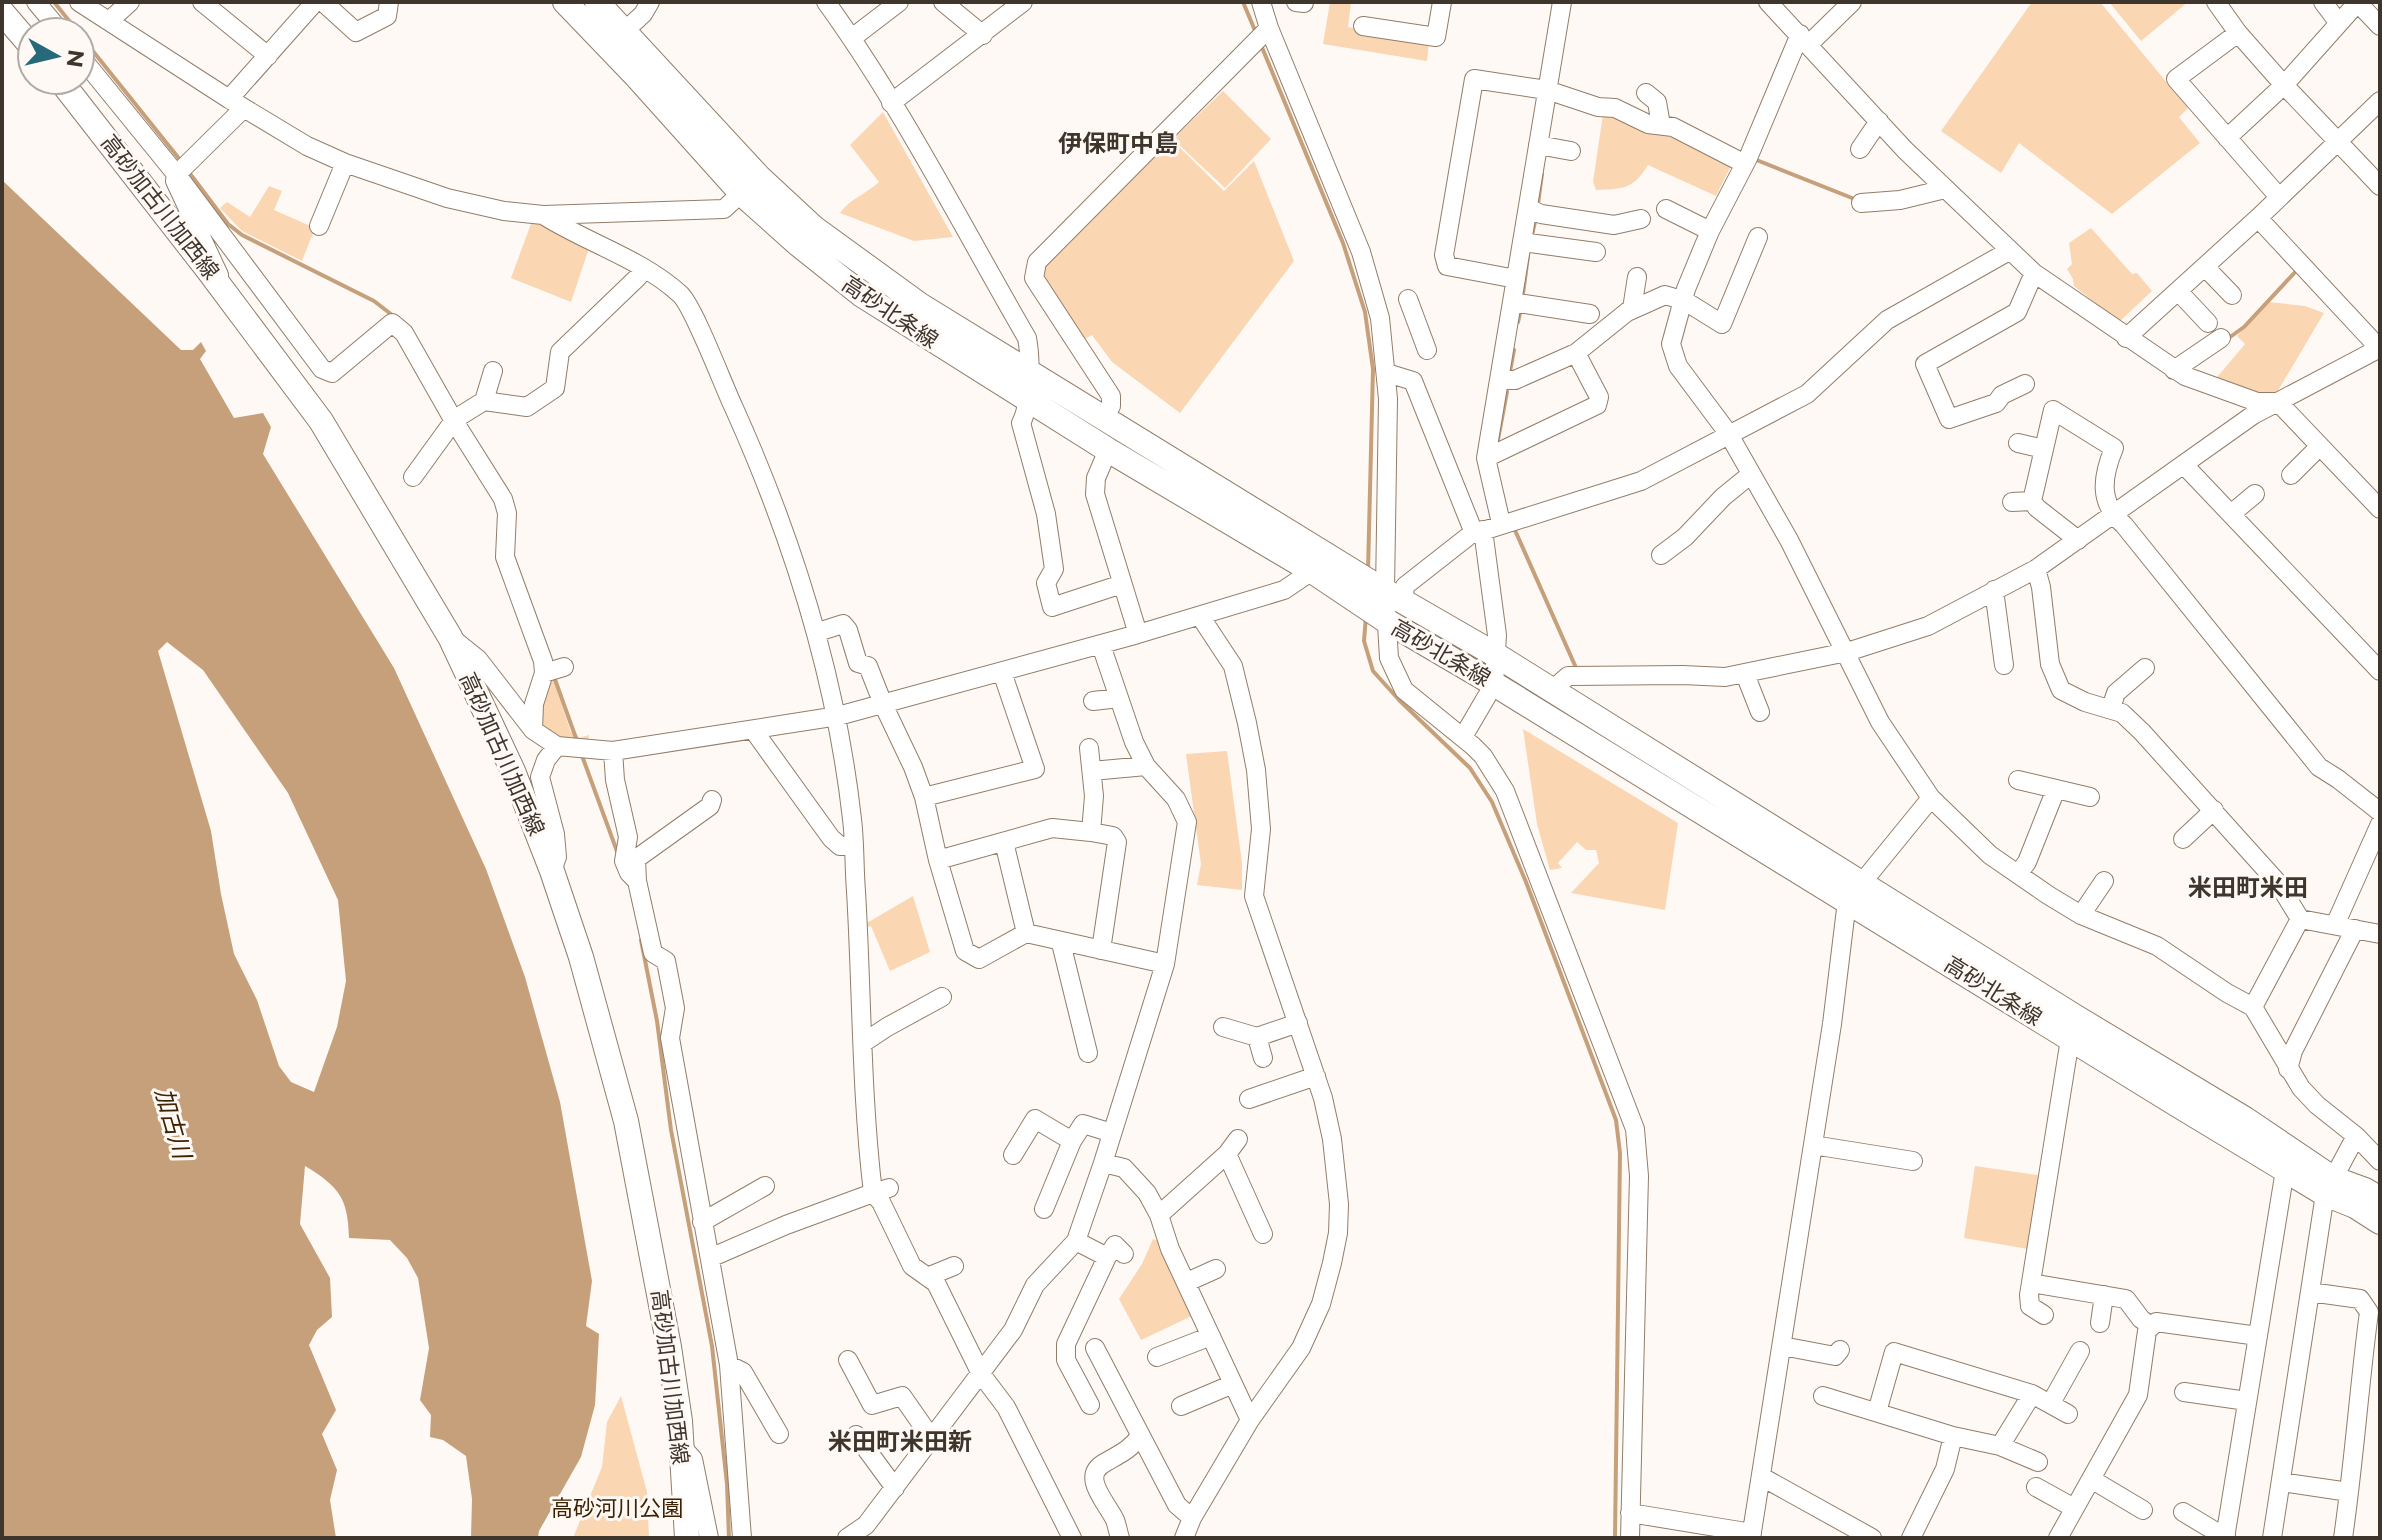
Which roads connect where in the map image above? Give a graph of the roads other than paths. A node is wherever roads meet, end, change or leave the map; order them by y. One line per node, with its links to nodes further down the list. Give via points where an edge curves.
1 (79, 2): 23 (street)
2 (130, 2): 23 (street)
3 (202, 2): 34 (street)
4 (315, 2): 34 (street)
5 (323, 2): 6 (street, via 356,32 387,16)
6 (389, 2)
7 (565, 2): 32 (main road, 高砂北条線)
8 (597, 2): 32 (main road, 高砂北条線)
9 (650, 2): 32 (street)
10 (826, 2): 31 (street)
11 (899, 2): 31 (street)
12 (943, 2): 30 (street)
13 (1023, 2): 30 (street)
14 (1261, 2): 28 (street)
15 (1442, 2): 25 (street, via 1436,37)
16 (1562, 2): 37 (street)
17 (1768, 2): 33 (street)
18 (1852, 2): 33 (street)
19 (2216, 2): 29 (street)
20 (2323, 2): 24 (street)
21 (2358, 2): 24 (street); 26 (street)
22 (2, 12): 27 (main road)
23 (109, 21): 42 (street)
24 (2338, 22): 36 (street)
25 (1363, 26)
26 (2380, 26)
27 (16, 28)
28 (1269, 28): 79 (street, via 1361,252); 97 (street, via 1037,262 1034,278 1111,396)
29 (2238, 33): 36 (street); 45 (street, via 2176,79)
30 (983, 35): 41 (street)
31 (852, 38): 41 (street)
32 (615, 39): 53 (main road, 高砂北条線)
33 (1804, 39): 43 (street); 51 (street)
34 (268, 56): 42 (street)
35 (96, 76): 52 (street)
36 (2284, 85): 45 (street); 46 (street)
37 (1547, 90): 44 (street); 47 (street); 73 (street, via 1474,79 1444,255 1447,266)
38 (1646, 93): 44 (street, via 1657,102)
39 (72, 96): 74 (main road, 高砂加古川加西線)
40 (2380, 101): 46 (street)
41 (891, 103): 88 (street, via 1027,338)
42 (237, 104): 50 (street); 52 (street)
43 (1879, 121): 48 (street); 55 (street)
44 (1661, 125): 51 (street)
45 (2227, 138): 56 (street)
46 (2337, 141): 54 (street); 56 (street)
47 (1538, 145): 49 (street); 59 (street)
48 (1860, 149)
49 (1571, 151)
50 (345, 163): 60 (street, via 447,198); 63 (street)
51 (1745, 164): 64 (street)
52 (176, 175): 74 (street, via 178,190 216,263); 98 (street, via 322,369 332,373 392,323 404,333)
53 (750, 185): 60 (street, via 724,209); 88 (main road, 高砂北条線, via 979,343); 94 (main road, 高砂北条線, via 798,244 862,295)
54 (2380, 186)
55 (1945, 189): 57 (street); 67 (street)
56 (2279, 197): 61 (street)
57 (1861, 203)
58 (1666, 209): 64 (street)
59 (1535, 211): 62 (street, via 1614,225); 66 (street)
60 (543, 215): 70 (street)
61 (2258, 218): 69 (street); 85 (street)
62 (1641, 219)
63 (319, 226)
64 (1710, 231): 77 (street)
65 (1758, 237): 77 (street, via 1722,324)
66 (1528, 243): 68 (street); 73 (street)
67 (2009, 251): 71 (street); 101 (street, via 1887,320 1807,394)
68 (1596, 252)
69 (2205, 267): 75 (street); 76 (street)
70 (643, 269): 95 (street, via 560,352 555,388 527,407); 127 (street, via 686,303 786,532)
71 (2034, 273): 83 (street); 99 (street, via 2017,312 1925,364)
72 (1637, 277): 80 (street)
73 (1516, 279): 78 (street)
74 (218, 283): 129 (main road, 高砂加古川加西線, via 321,421)
75 (2178, 291): 82 (street); 83 (street)
76 (2232, 295)
77 (1685, 301): 80 (street, via 1665,295); 101 (street, via 1672,354)
78 (1519, 303): 81 (street); 92 (street)
79 (1377, 304): 86 (street, via 1395,297 1416,300); 91 (street)
80 (1632, 309): 87 (street)
81 (1590, 314)
82 (2208, 323)
83 (2126, 338): 89 (street)
84 (2221, 338): 89 (street)
85 (2380, 348): 96 (street)
86 (1427, 350)
87 (1576, 353): 92 (street); 106 (street, via 1599,397 1597,405)
88 (1029, 370): 94 (street); 97 (main road, 高砂北条線)
89 (2174, 370): 96 (street, via 2257,402)
90 (493, 371): 95 (street)
91 (1387, 373): 117 (street, via 1413,381); 124 (street)
92 (1506, 380): 106 (street)
93 (2025, 384): 99 (street, via 1996,403)
94 (1026, 397): 105 (main road, 高砂北条線); 122 (street, via 1021,423 1046,514 1054,569 1046,583 1052,607)
95 (484, 401): 98 (street)
96 (2278, 402): 103 (street); 107 (street)
97 (1104, 417): 120 (main road, 高砂北条線)
98 (457, 418): 110 (street); 146 (street, via 503,499 505,557 543,661 554,671 534,704)
99 (1949, 419): 100 (street)
100 (1930, 426)
101 (1728, 433): 108 (street); 117 (street, via 1641,481)
102 (2018, 443): 104 (street)
103 (2320, 446): 109 (street); 114 (street)
104 (2044, 449): 112 (street); 116 (street, via 2053,410 2114,448 2103,486)
105 (1108, 450): 120 (main road, 高砂北条線); 122 (street, via 1095,494)
106 (1493, 456): 117 (street)
107 (2185, 466): 115 (street); 116 (street)
108 (1750, 475): 119 (street); 131 (street)
109 (2291, 475)
110 (413, 477)
111 (2255, 494): 115 (street)
112 (2032, 501): 113 (street); 118 (street)
113 (2012, 502)
114 (2380, 509)
115 (2231, 514): 135 (street)
116 (2112, 515): 118 (street); 161 (street, via 2319,767)
117 (1486, 529): 124 (street); 132 (street)
118 (2078, 540): 121 (street)
119 (1661, 555)
120 (1318, 562): 124 (main road, 高砂北条線); 125 (street, via 1284,590); 126 (main road, 高砂北条線)
121 (2036, 569): 123 (street); 143 (street, via 2050,664 2061,690)
122 (1122, 584): 128 (street)
123 (1994, 590): 131 (street, via 1928,626); 133 (street)
124 (1394, 596): 126 (street); 132 (main road, 高砂北条線)
125 (1200, 616): 128 (street); 186 (street, via 1233,666 1256,770 1261,829 1254,896)
126 (1385, 620): 138 (main road, 高砂北条線); 148 (street, via 1389,658 1404,690)
127 (818, 632): 142 (street, via 843,624 858,663 868,666); 145 (street)
128 (1138, 634): 130 (street)
129 (450, 637): 146 (street, via 478,659); 170 (main road, 高砂加古川加西線, via 513,771)
130 (1101, 645): 136 (street); 140 (street)
131 (1847, 652): 137 (street); 158 (street, via 1880,722)
132 (1496, 655): 138 (street); 139 (main road, 高砂北条線)
133 (2004, 665)
134 (2145, 668): 143 (street, via 2116,693)
135 (2380, 671)
136 (1002, 672): 142 (street); 156 (street, via 1035,769)
137 (1745, 674): 139 (street, via 1568,676); 144 (street)
138 (1494, 684): 148 (street); 174 (main road, 高砂北条線)
139 (1551, 691): 174 (main road, 高砂北条線)
140 (1119, 698): 141 (street); 152 (street)
141 (1093, 701)
142 (883, 704): 145 (street); 156 (street)
143 (2111, 708): 160 (street, via 2142,732)
144 (1760, 712)
145 (838, 716): 147 (street); 167 (street)
146 (533, 730): 150 (street)
147 (754, 731): 151 (street); 167 (street, via 831,838 840,846)
148 (1463, 737): 266 (street, via 1483,756 1505,791 1635,1129 1639,1176)
149 (1089, 748): 153 (street)
150 (573, 749): 151 (street); 170 (street, via 546,760 540,777 555,834)
151 (613, 751): 164 (street)
152 (1146, 766): 153 (street); 183 (street, via 1176,799 1187,822)
153 (1092, 771): 163 (street)
154 (2018, 780): 155 (street)
155 (2056, 789): 157 (street); 171 (street)
156 (924, 797): 169 (street)
157 (2090, 797)
158 (1931, 798): 171 (street, via 1990,855); 174 (street)
159 (712, 800): 168 (street)
160 (2214, 810): 165 (street); 176 (street, via 2278,883)
161 (2380, 812)
162 (2380, 824): 177 (street)
163 (1091, 832): 166 (street, via 1052,828); 182 (street, via 1113,836 1117,842)
164 (628, 837): 168 (street); 172 (street, via 624,861)
165 (2183, 839)
166 (1004, 842): 169 (street); 179 (street)
167 (854, 845): 190 (street)
168 (636, 859): 172 (street)
169 (938, 860): 179 (street, via 965,951 979,959)
170 (552, 871): 254 (main road, 高砂加古川加西線, via 626,1121 669,1347)
171 (2018, 874): 175 (street)
172 (637, 881): 212 (street, via 653,953 666,961 672,992 670,1038)
173 (2104, 881): 175 (street)
174 (1854, 892): 189 (main road, 高砂北条線); 199 (street); 206 (main road, 高砂北条線, via 2245,1119)
175 (2081, 915): 185 (street, via 2157,946)
176 (2300, 919): 177 (street); 185 (street)
177 (2335, 925): 178 (street)
178 (2355, 929): 180 (street); 193 (street)
179 (1026, 933): 181 (street)
180 (2380, 934)
181 (1061, 943): 182 (street); 191 (street)
182 (1101, 950): 183 (street)
183 (1165, 964): 196 (street)
184 (942, 997): 190 (street)
185 (2253, 1007): 193 (street)
186 (1298, 1023): 188 (street); 194 (street)
187 (1223, 1027): 188 (street)
188 (1257, 1037): 192 (street)
189 (2070, 1039): 204 (main road, 高砂北条線); 222 (street)
190 (863, 1043): 207 (street, via 866,1130)
191 (1088, 1053)
192 (1263, 1058)
193 (2288, 1069): 197 (street, via 2317,1105)
194 (1316, 1076): 195 (street); 248 (street, via 1332,1139 1338,1233 1321,1304 1301,1348)
195 (1249, 1099)
196 (1112, 1133): 198 (street, via 1083,1124); 203 (street)
197 (2356, 1136): 202 (street); 206 (street)
198 (1072, 1141): 200 (street, via 1035,1119); 209 (street)
199 (1813, 1145): 201 (street); 230 (street)
200 (1013, 1155)
201 (1913, 1161)
202 (2380, 1161)
203 (1103, 1163): 211 (street, via 1124,1168); 216 (street)
204 (2285, 1170): 206 (main road, 高砂北条線); 229 (street)
205 (765, 1186): 212 (street)
206 (2329, 1186): 208 (main road, via 2365,1190); 210 (main road, 高砂北条線); 213 (main road, 高砂北条線); 215 (main road, via 2348,1217); 223 (street)
207 (881, 1190): 217 (street); 220 (street, via 881,1202 912,1266)
208 (2380, 1199)
209 (1044, 1209)
210 (2380, 1209)
211 (1159, 1215): 214 (street, via 1233,1146); 221 (street)
212 (702, 1222): 217 (street)
213 (2380, 1222)
214 (1263, 1234)
215 (2380, 1238)
216 (1076, 1241): 237 (street, via 1035,1285 1013,1330); 244 (street, via 1115,1256 1075,1313 1066,1344 1069,1375)
217 (710, 1258): 236 (street)
218 (954, 1266): 220 (street)
219 (1216, 1269): 221 (street)
220 (927, 1277): 237 (street, via 936,1283)
221 (1187, 1282): 228 (street)
222 (2031, 1283): 224 (street); 225 (street, via 2030,1306)
223 (2310, 1292): 259 (street); 262 (street, via 2360,1299 2369,1312)
224 (2104, 1295): 226 (street); 227 (street, via 2126,1299)
225 (2044, 1315)
226 (2100, 1323)
227 (2151, 1326): 229 (street, via 2156,1322); 258 (street, via 2138,1395)
228 (1211, 1336): 234 (street); 238 (street)
229 (2258, 1336): 242 (street)
230 (1782, 1346): 232 (street, via 1835,1356); 257 (street)
231 (1095, 1348): 251 (street, via 1117,1373)
232 (1840, 1350)
233 (2080, 1351): 243 (street)
234 (1157, 1357)
235 (848, 1360): 253 (street, via 872,1405 902,1396)
236 (729, 1365): 249 (street, via 743,1372); 274 (street)
237 (981, 1374): 253 (street); 276 (street, via 1006,1407)
238 (1233, 1384): 245 (street); 248 (street)
239 (2184, 1392): 242 (street)
240 (2032, 1394): 243 (street); 246 (street, via 1894,1352); 255 (street)
241 (1823, 1396): 246 (street)
242 (2247, 1401): 270 (street)
243 (2051, 1403): 247 (street)
244 (1090, 1405)
245 (1181, 1406)
246 (1877, 1412): 252 (street)
247 (2068, 1414)
248 (1250, 1420): 267 (street)
249 (779, 1434)
250 (856, 1435): 261 (street)
251 (1140, 1436): 267 (street, via 1177,1505); 277 (street, via 1132,1448 1093,1474)
252 (1953, 1436): 255 (street); 281 (street, via 1945,1469)
253 (932, 1439): 261 (street)
254 (681, 1446): 272 (main road, 高砂加古川加西線); 273 (street, via 693,1459)
255 (2000, 1446): 256 (street)
256 (2038, 1462)
257 (1762, 1477): 269 (street); 280 (street)
258 (2091, 1479): 263 (street); 264 (street)
259 (2281, 1482): 262 (street); 283 (street)
260 (2036, 1487): 263 (street)
261 (895, 1488): 275 (street, via 866,1525)
262 (2349, 1492): 271 (street)
263 (2074, 1508): 282 (street)
264 (2143, 1510)
265 (2183, 1512): 268 (street)
266 (1630, 1513): 269 (street); 279 (street)
267 (1192, 1518): 278 (street)
268 (2198, 1531): 270 (street)
269 (1752, 1535)
270 (2225, 1536)
271 (2348, 1537)
272 (687, 1538)
273 (709, 1538)
274 (742, 1538)
275 (847, 1538)
276 (1072, 1538)
277 (1120, 1538)
278 (1184, 1538)
279 (1630, 1538)
280 (1872, 1538)
281 (1911, 1538)
282 (2058, 1538)
283 (2272, 1538)

